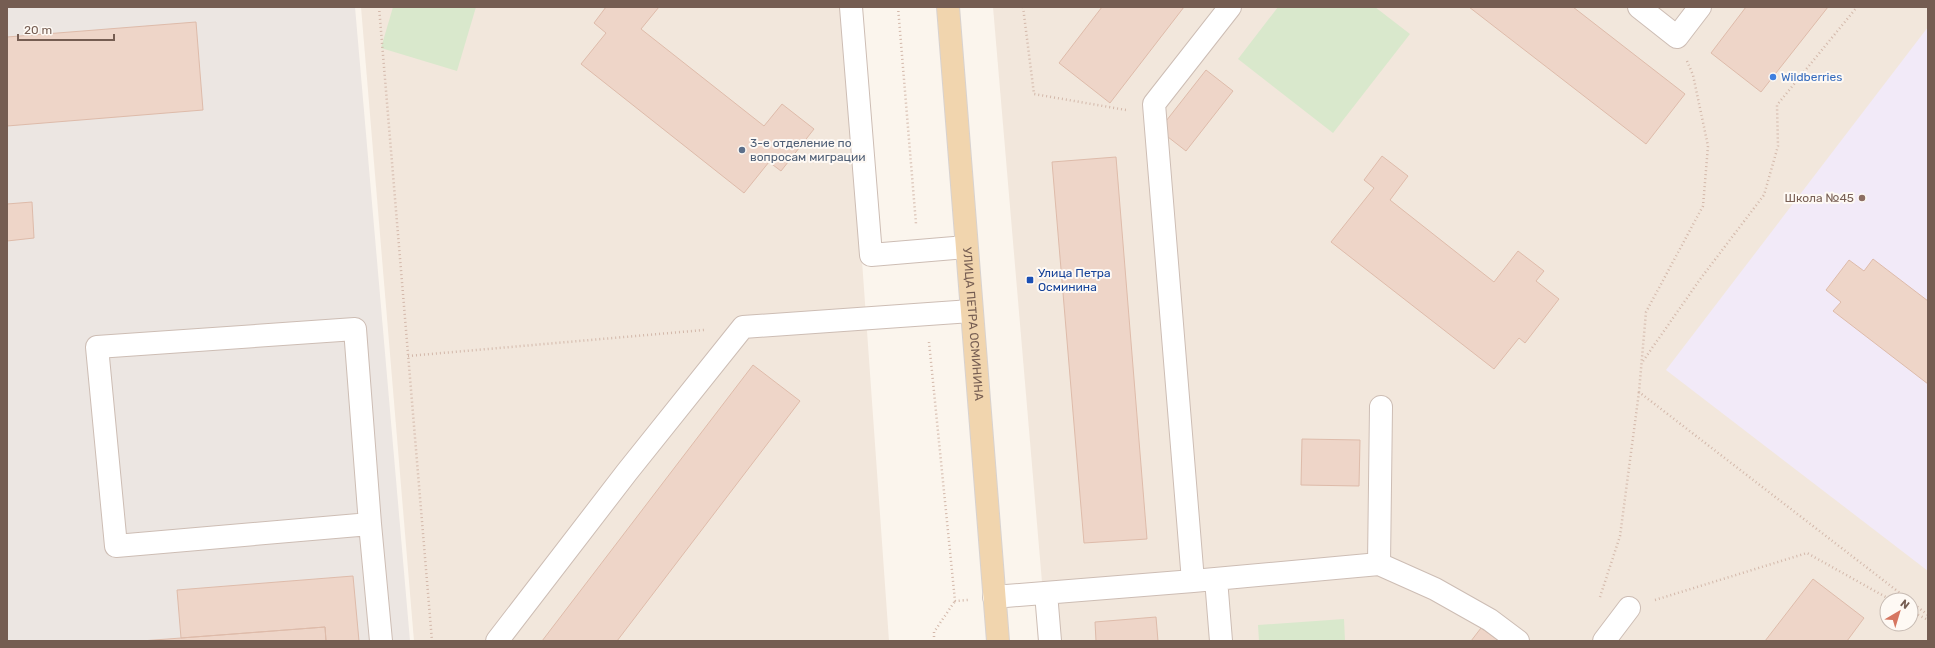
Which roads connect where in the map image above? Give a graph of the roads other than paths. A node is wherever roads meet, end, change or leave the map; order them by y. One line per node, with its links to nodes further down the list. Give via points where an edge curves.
1 (851, 7): 6 (lane, via 872,254)
2 (948, 7): 6 (main road, УЛИЦА ПЕТРА ОСМИНИНА)
3 (1230, 7): 12 (lane, via 1154,104)
4 (1638, 7): 5 (lane, via 1677,37)
5 (1700, 7)
6 (966, 247): 7 (main road, УЛИЦА ПЕТРА ОСМИНИНА)
7 (971, 311): 14 (main road, УЛИЦА ПЕТРА ОСМИНИНА); 17 (lane, via 743,327 626,472)
8 (1381, 407): 10 (lane)
9 (370, 524): 9 (lane, via 355,329 97,347 116,546); 16 (lane)
10 (1379, 564): 11 (lane); 21 (lane, via 1435,589 1490,620)
11 (1216, 579): 12 (lane); 20 (lane)
12 (1193, 581): 13 (lane)
13 (1046, 593): 14 (lane); 19 (lane)
14 (994, 597): 18 (main road, УЛИЦА ПЕТРА ОСМИНИНА)
15 (1629, 608): 22 (lane)
16 (381, 641)
17 (497, 641)
18 (998, 641)
19 (1050, 641)
20 (1221, 641)
21 (1518, 641)
22 (1604, 641)

